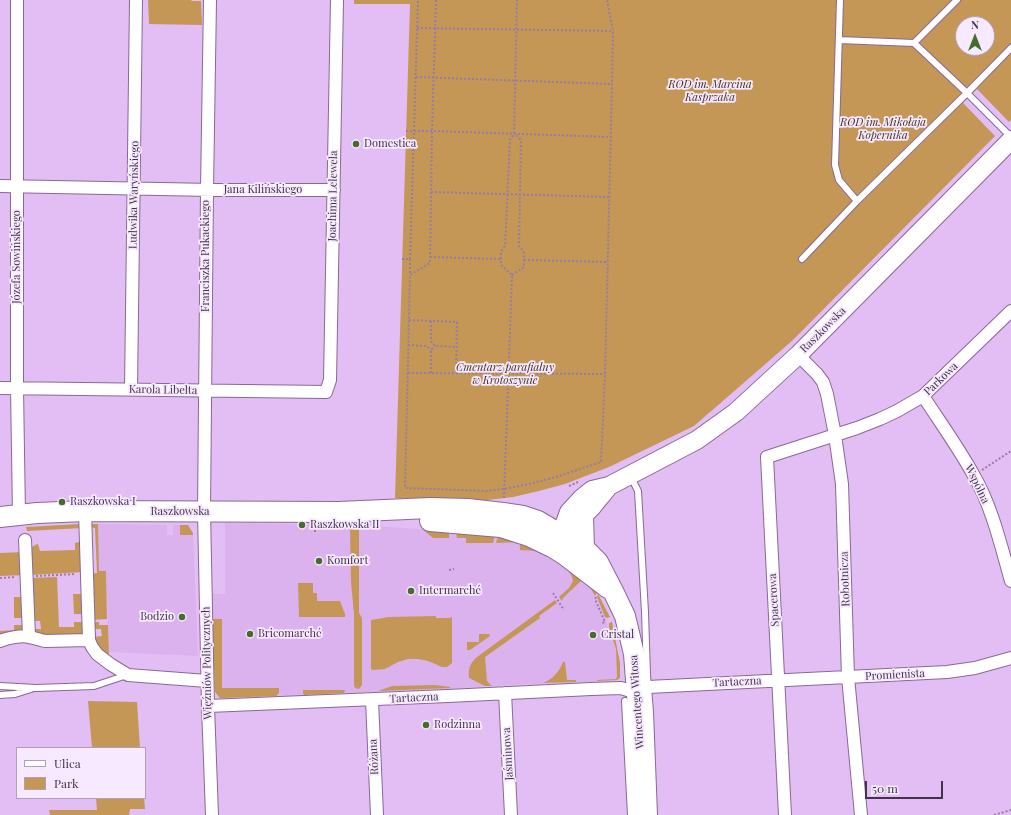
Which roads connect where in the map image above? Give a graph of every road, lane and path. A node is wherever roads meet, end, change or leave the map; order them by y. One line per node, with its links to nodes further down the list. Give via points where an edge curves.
1 (17, 0): 30 (street, Józefa Sowińskiego)
2 (136, 0): 31 (street, Ludwika Waryńskiego)
3 (210, 0): 32 (street, Franciszka Pukackiego)
4 (337, 0): 33 (street, Joachima Lelewela)
5 (418, 0): 11 (path)
6 (436, 0): 12 (path)
7 (517, 0): 13 (path)
8 (607, 0): 14 (path)
9 (840, 0): 15 (lane)
10 (957, 0): 16 (lane)
11 (417, 28): 12 (path); 18 (path)
12 (435, 28): 13 (path); 19 (path)
13 (516, 29): 14 (path); 20 (path)
14 (613, 32): 21 (path)
15 (839, 40): 16 (lane); 38 (lane, via 835,165 839,180)
16 (914, 43): 22 (lane)
17 (1011, 48): 22 (lane)
18 (415, 77): 19 (path); 24 (path)
19 (434, 78): 20 (path); 25 (path)
20 (516, 81): 21 (path); 26 (path)
21 (612, 84): 27 (path)
22 (967, 93): 28 (lane); 38 (lane)
23 (406, 131): 24 (path)
24 (414, 131): 25 (path); 41 (path)
25 (432, 131): 26 (path); 34 (path)
26 (514, 134): 27 (path); 35 (path, via 510,140); 36 (path, via 521,140)
27 (611, 137): 37 (path)
28 (1011, 138): 57 (street, Raszkowska)
29 (0, 186): 30 (street, Jana Kilińskiego)
30 (17, 186): 31 (street, Jana Kilińskiego); 64 (street, Józefa Sowińskiego)
31 (134, 188): 32 (street, Jana Kilińskiego); 65 (street, Ludwika Waryńskiego)
32 (207, 190): 33 (street, Jana Kilińskiego); 66 (street, Franciszka Pukackiego)
33 (334, 190): 67 (street, Joachima Lelewela, via 330,380)
34 (431, 192): 35 (path); 39 (path)
35 (507, 194): 36 (path); 42 (path, via 505,246 501,252)
36 (520, 195): 37 (path); 44 (path, via 519,246 524,252)
37 (609, 198): 45 (path)
38 (857, 201): 43 (lane)
39 (430, 257): 42 (path); 46 (path, via 430,263)
40 (402, 259): 41 (path)
41 (410, 259): 46 (path)
42 (501, 259): 47 (path, via 501,265)
43 (802, 259)
44 (524, 260): 45 (path); 47 (path, via 524,267)
45 (607, 262): 62 (path)
46 (410, 275): 49 (path)
47 (512, 275): 61 (path)
48 (1011, 311): 68 (street, Parkowa)
49 (409, 320): 50 (path); 52 (path)
50 (431, 321): 51 (path); 55 (path, via 457,322)
51 (431, 341): 53 (path); 54 (path)
52 (408, 346): 53 (path); 58 (path)
53 (427, 346): 56 (path)
54 (435, 346): 55 (path); 56 (path)
55 (457, 347): 60 (path)
56 (431, 350): 59 (path)
57 (798, 355): 69 (street, Robotnicza, via 823,382); 71 (street, Raszkowska, via 736,412 697,440)
58 (408, 373): 59 (path); 75 (path, via 405,488 488,491)
59 (430, 373): 60 (path)
60 (456, 373): 61 (path)
61 (508, 373): 62 (path); 75 (path)
62 (604, 374): 75 (path, via 601,462 556,477)
63 (0, 388): 64 (street, Karola Libelta)
64 (16, 388): 65 (street, Karola Libelta); 81 (street, Józefa Sowińskiego)
65 (131, 389): 66 (street, Karola Libelta)
66 (205, 390): 67 (street, Karola Libelta); 78 (street, Franciszka Pukackiego)
67 (326, 392)
68 (923, 396): 69 (street, Parkowa, via 880,419); 72 (street, Wspólna)
69 (835, 435): 101 (street, Robotnicza, via 842,484); 102 (street, Spacerowa, via 767,457)
70 (1011, 451): 72 (path)
71 (630, 474): 80 (street, Raszkowska, via 609,486 602,496); 106 (lane, via 638,492 647,675)
72 (974, 475): 91 (street, Wspólna, via 987,503)
73 (583, 481): 74 (path)
74 (569, 486)
75 (504, 489): 76 (path)
76 (504, 498)
77 (85, 511): 78 (main road, Raszkowska); 81 (main road, Raszkowska); 88 (street)
78 (204, 512): 79 (main road, Raszkowska); 103 (street, Więźniów Politycznych)
79 (360, 512): 82 (main road, Raszkowska, via 430,508 468,509 522,516); 84 (main road, Raszkowska, via 501,527)
80 (576, 514): 82 (street); 84 (street, Raszkowska, via 568,530); 85 (street)
81 (9, 516)
82 (538, 521): 84 (main road, Raszkowska)
83 (25, 540): 89 (street)
84 (556, 541): 85 (main road, Wincentego Witosa); 93 (main road, Wincentego Witosa, via 565,555)
85 (585, 549): 93 (main road, Wincentego Witosa, via 598,562)
86 (449, 570): 87 (path)
87 (454, 570)
88 (87, 574): 89 (path); 97 (street)
89 (26, 577): 90 (path); 96 (street)
90 (0, 578)
91 (1011, 581)
92 (553, 593): 94 (path)
93 (606, 593): 95 (path, via 595,599 603,623); 106 (main road, Wincentego Witosa, via 625,616 634,654)
94 (564, 610)
95 (609, 621)
96 (28, 636): 97 (street, via 40,640); 98 (street)
97 (89, 640): 100 (street, via 97,654)
98 (0, 641)
99 (1011, 658): 101 (street, Promienista, via 975,668 947,672)
100 (128, 674): 103 (street); 105 (lane, via 94,686)
101 (848, 677): 102 (street, Promienista); 120 (street, Robotnicza)
102 (778, 680): 106 (street, Tartaczna); 119 (street, Spacerowa)
103 (207, 681): 110 (street, Więźniów Politycznych)
104 (0, 686): 105 (lane)
105 (36, 688): 108 (lane)
106 (634, 689): 107 (street, Tartaczna); 111 (main road, Wincentego Witosa); 118 (lane, via 650,712)
107 (505, 693): 109 (street, Tartaczna); 115 (street, Jaśminowa)
108 (0, 695)
109 (372, 700): 110 (street, Tartaczna); 114 (street, Różana)
110 (208, 706): 113 (street, Więźniów Politycznych)
111 (633, 725): 116 (lane); 117 (main road, Wincentego Witosa)
112 (1011, 810): 121 (path)
113 (212, 815)
114 (377, 815)
115 (511, 815)
116 (631, 815)
117 (643, 815)
118 (654, 815)
119 (784, 815)
120 (861, 815)
121 (994, 815)

